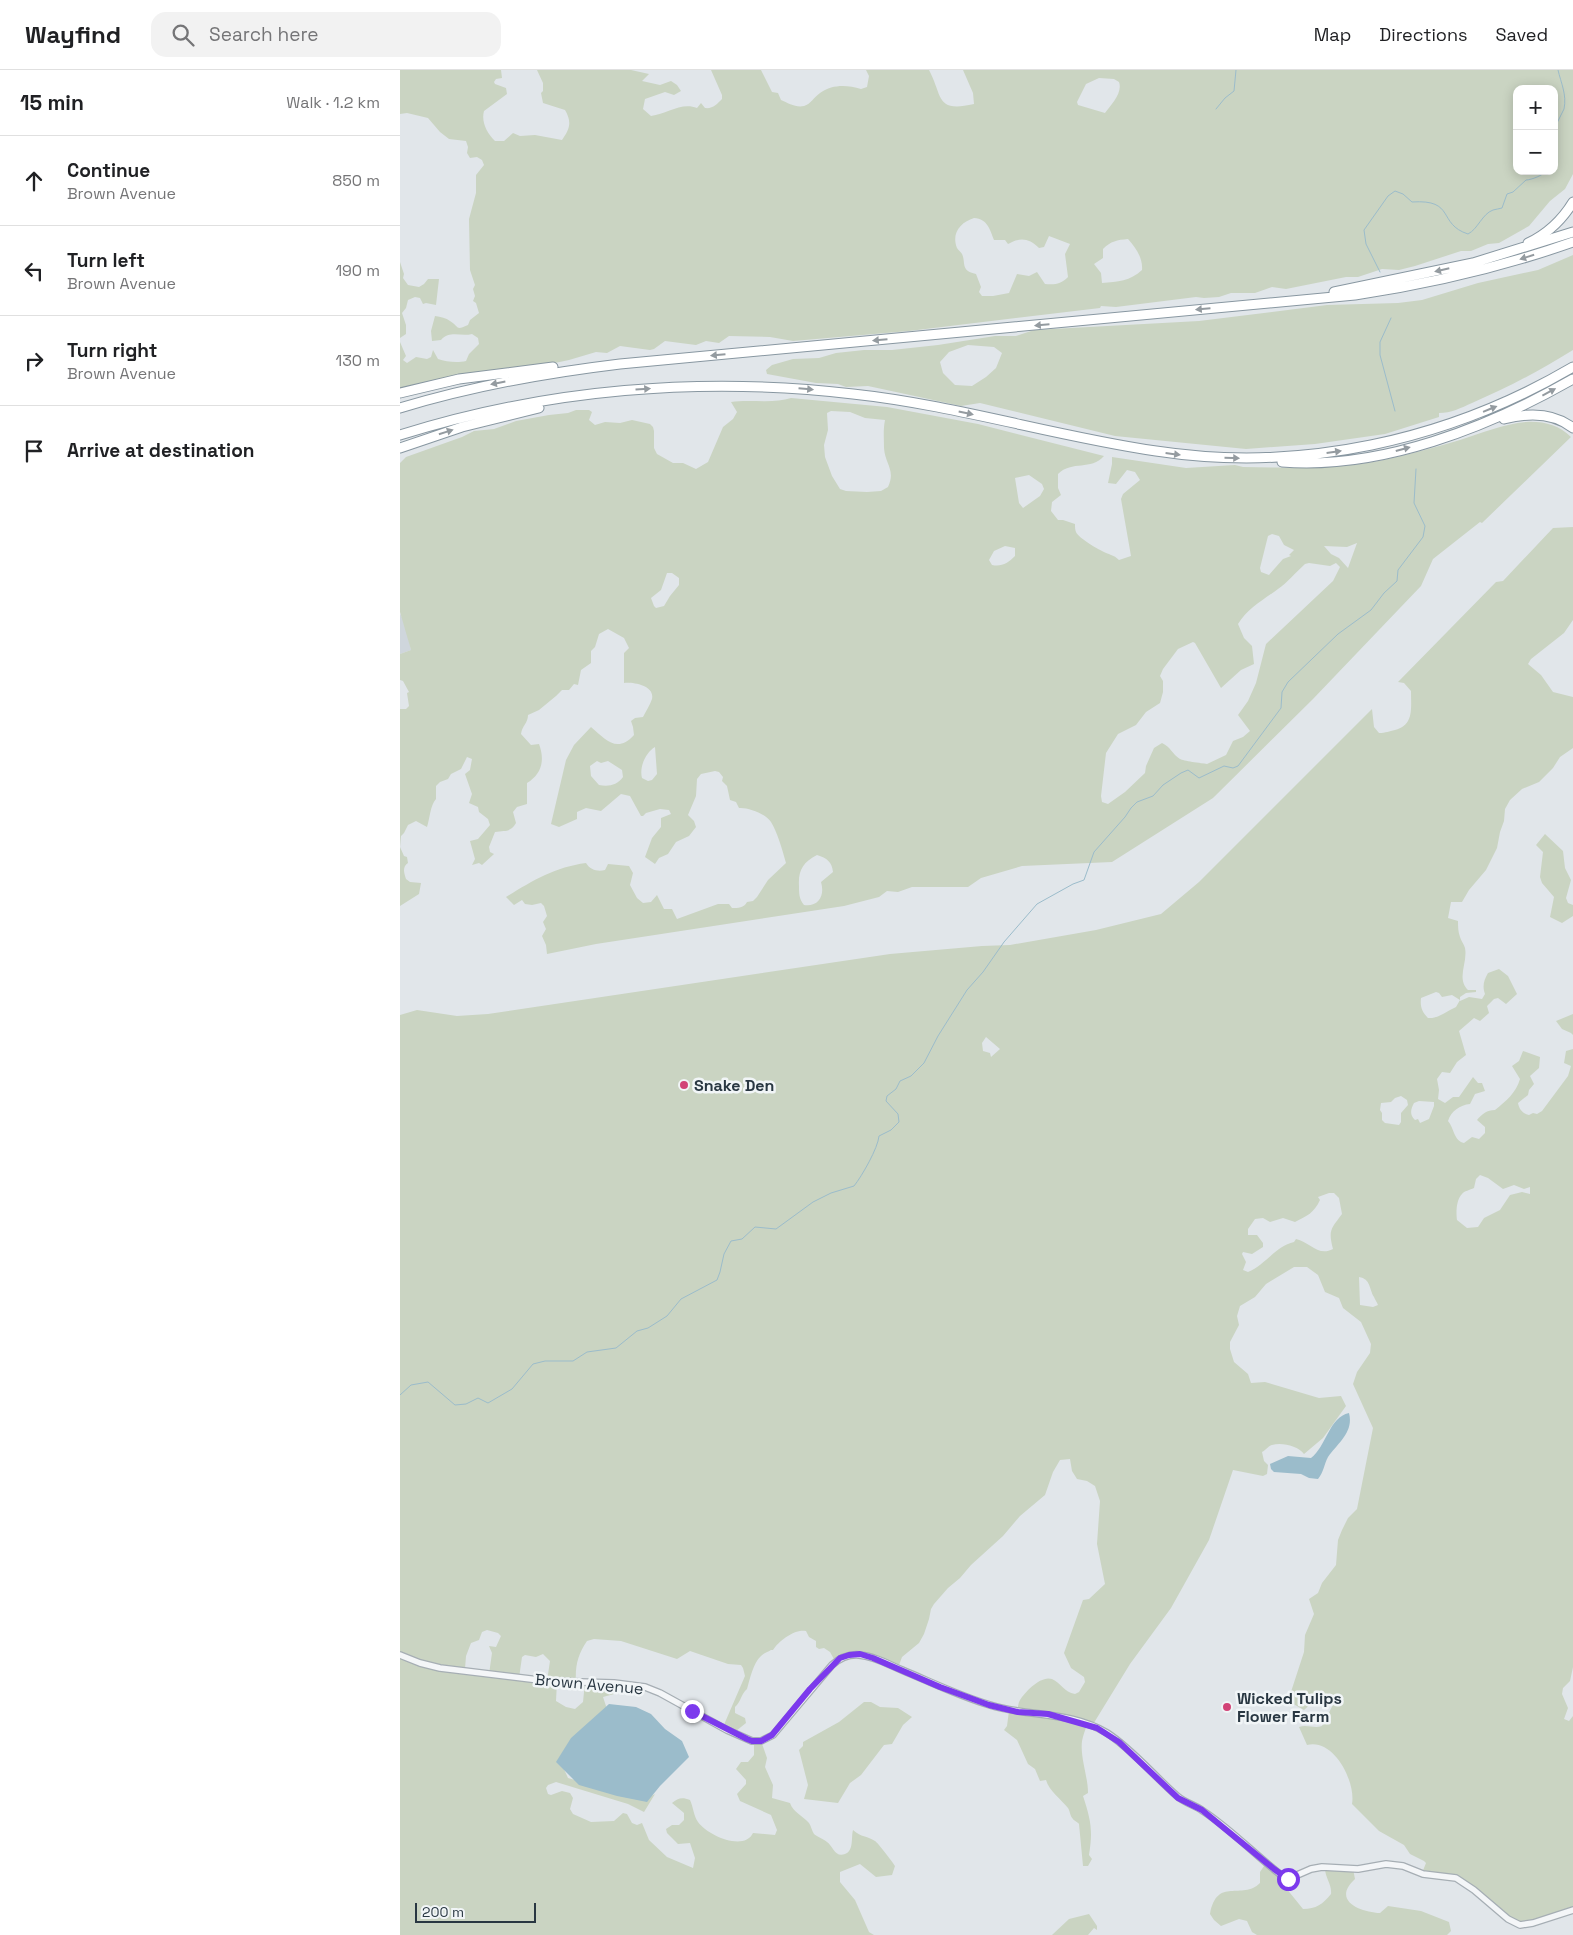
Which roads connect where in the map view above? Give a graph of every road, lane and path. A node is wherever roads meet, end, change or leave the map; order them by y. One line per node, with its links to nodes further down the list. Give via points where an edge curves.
1 (1573, 202): 4 (highway, via 1554,225 1537,238)
2 (1573, 232): 4 (highway)
3 (1573, 242): 5 (highway, one-way to 5, via 1507,263 1428,282 1355,295)
4 (1473, 263): 5 (highway, one-way to 5)
5 (1252, 305): 6 (highway, one-way to 6)
6 (598, 367): 10 (highway, via 568,366 488,374); 11 (highway, one-way to 11, via 493,384)
7 (1573, 367): 16 (highway, one-way to 7, via 1338,452 1424,433 1500,405)
8 (1573, 379): 12 (highway, one-way to 8)
9 (620, 391): 14 (highway, via 498,410); 15 (highway, one-way to 9, via 490,419); 16 (highway, one-way to 16, via 743,386 852,393 1141,449)
10 (400, 393)
11 (400, 408)
12 (1472, 427): 13 (highway, via 1534,415 1556,418); 16 (highway, one-way to 12, via 1295,463 1353,459 1396,451)
13 (1573, 428)
14 (400, 435)
15 (400, 448)
16 (1250, 458)
17 (400, 1655): 18 (street, Brown Avenue, via 440,1668 547,1681 645,1687 727,1730 758,1741 772,1735 840,1658 860,1654 989,1705 1018,1712 1048,1714 1097,1728 1119,1742 1178,1798 1202,1810 1285,1878 1322,1867 1358,1869 1386,1864 1403,1866 1423,1874 1456,1878 1520,1925)
18 (1573, 1910)

